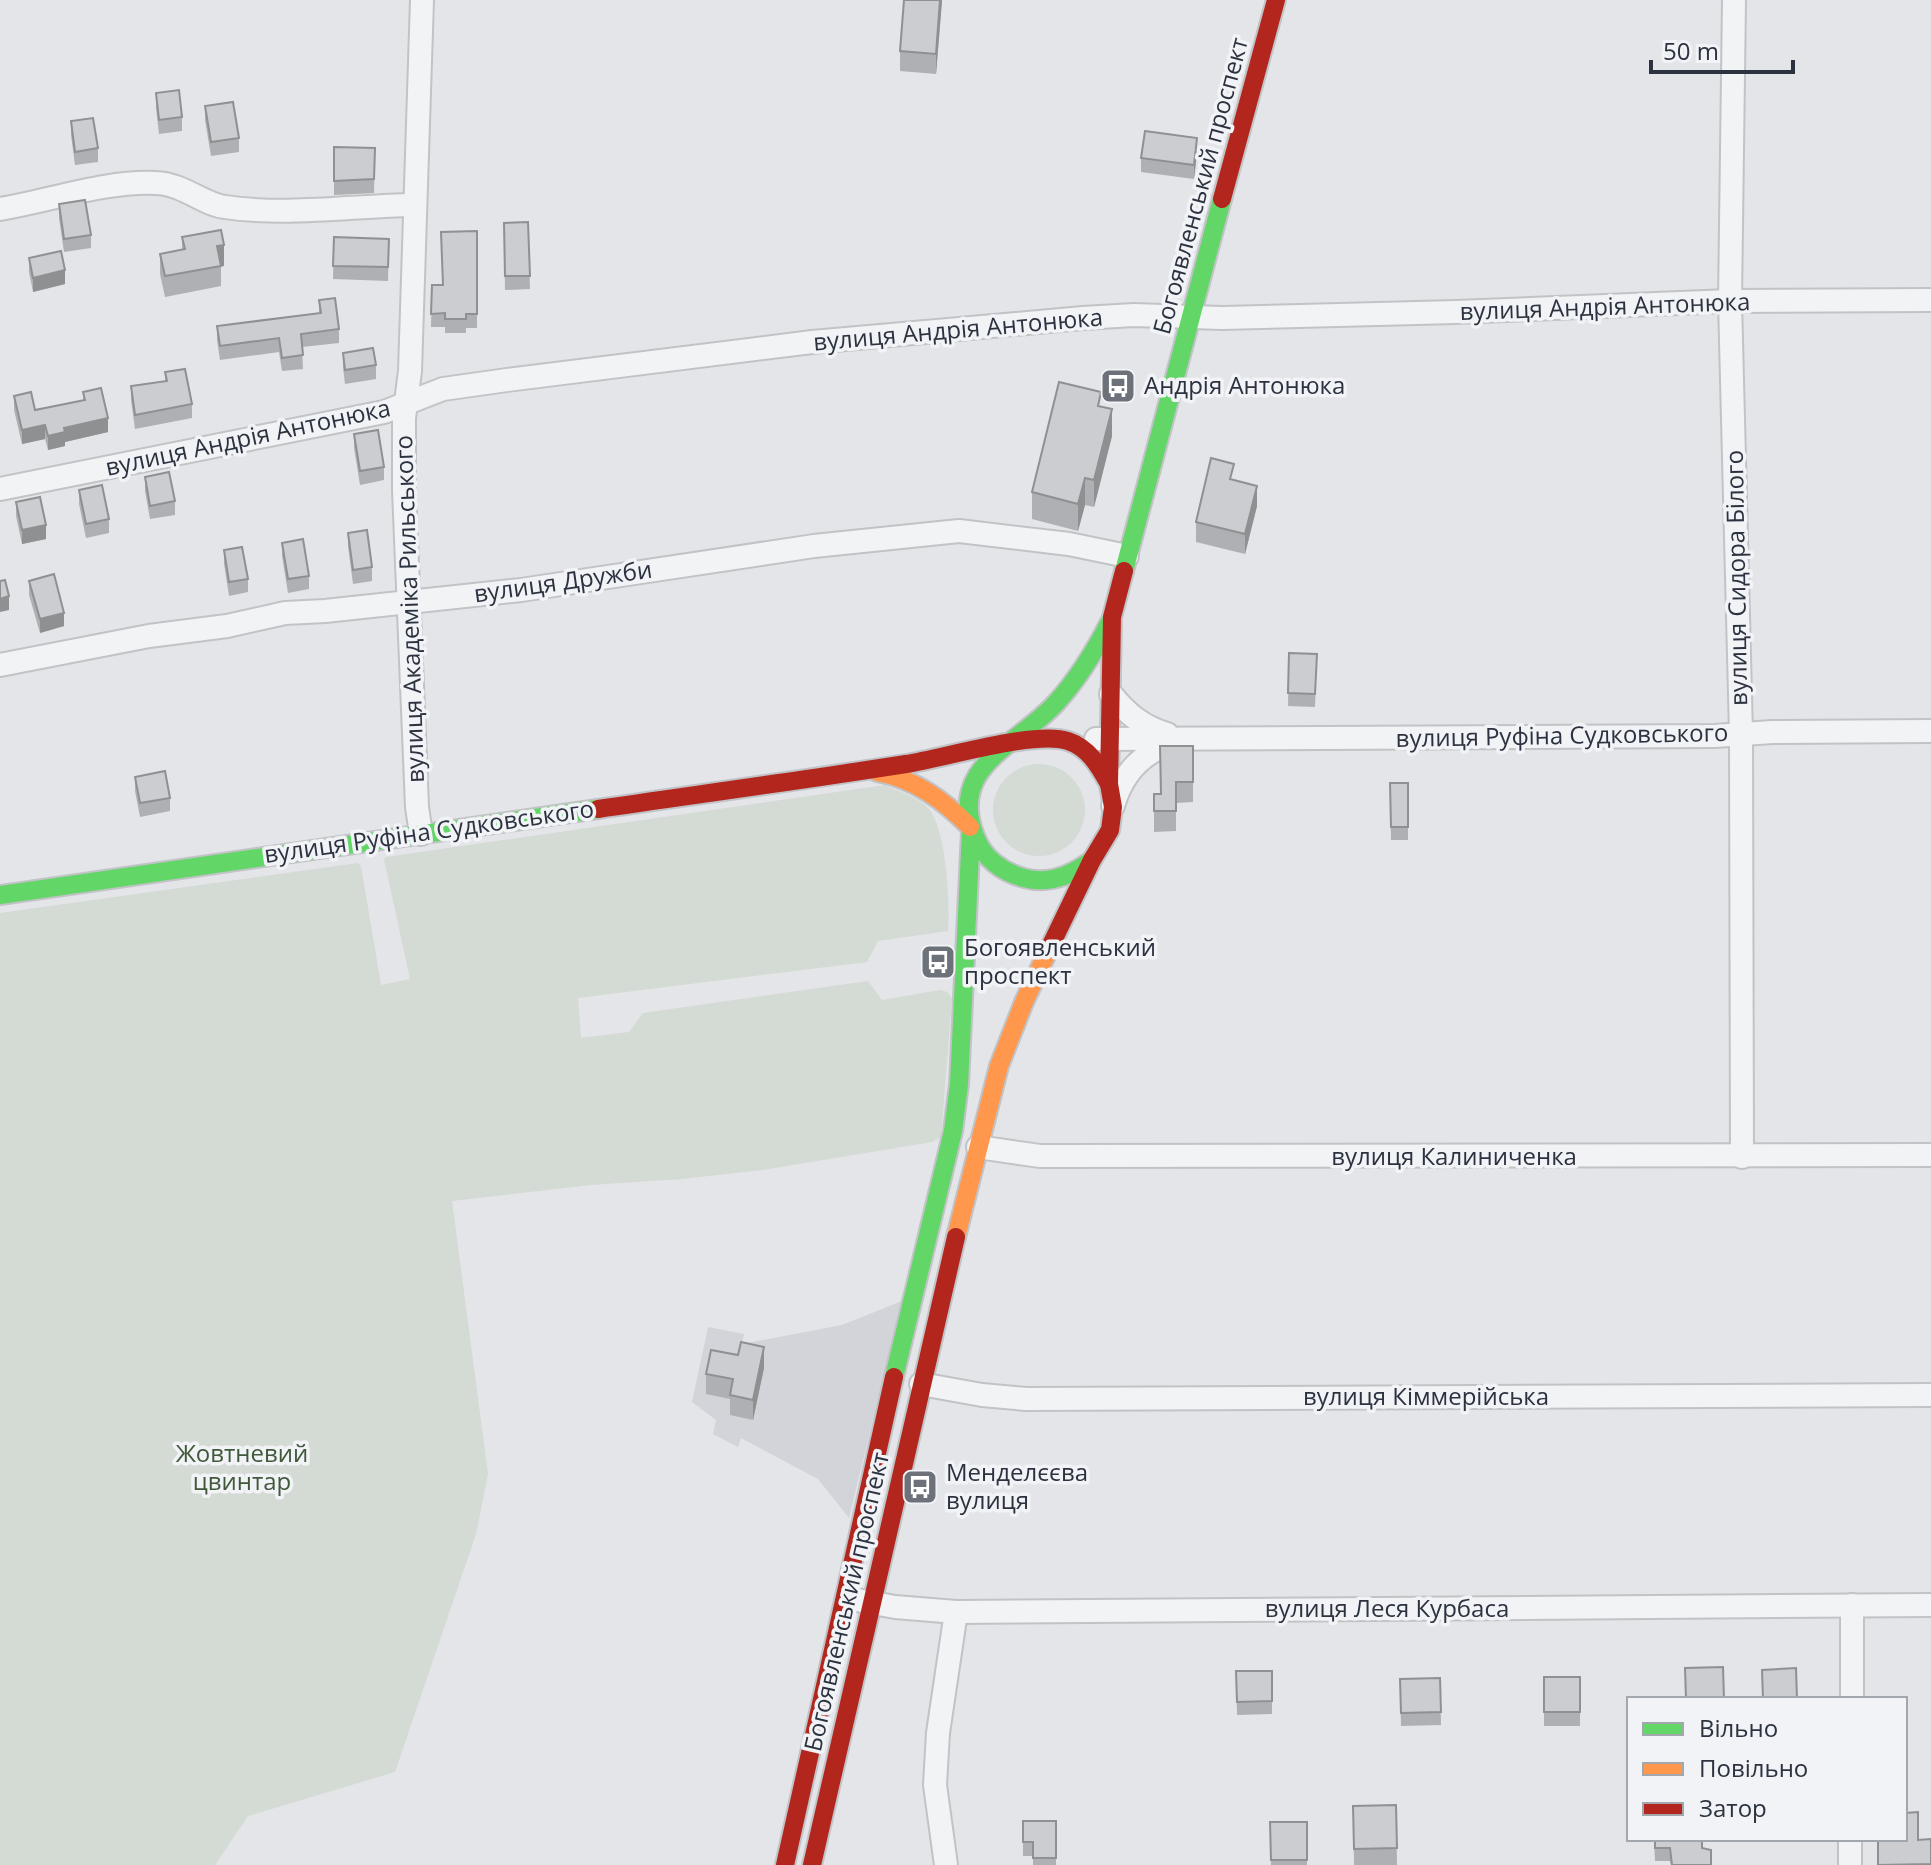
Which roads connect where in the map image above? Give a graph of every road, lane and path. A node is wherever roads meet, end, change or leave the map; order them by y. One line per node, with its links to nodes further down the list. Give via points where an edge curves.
1 (422, 0): 4 (street, вулиця Академіка Рильського)
2 (1276, 0): 8 (main road, Богоявленський проспект)
3 (1734, 0): 7 (street, вулиця Сидора Білого)
4 (414, 205): 5 (street, via 221,207 188,190 157,183 120,185); 9 (street, вулиця Академіка Рильського)
5 (0, 209)
6 (1931, 300): 7 (street, вулиця Андрія Антонюка)
7 (1730, 301): 8 (street, вулиця Андрія Антонюка); 17 (street, вулиця Сидора Білого)
8 (1191, 316): 9 (street, вулиця Андрія Антонюка, via 1083,318 812,342 443,389); 11 (main road, Богоявленський проспект)
9 (406, 403): 10 (street, вулиця Андрія Антонюка, via 384,412); 12 (street, вулиця Академіка Рильського)
10 (0, 489)
11 (1127, 556): 12 (street, вулиця Дружби, via 959,531); 13 (main road, Богоявленський проспект)
12 (408, 603): 14 (street, вулиця Дружби, via 285,613); 25 (street, вулиця Академіка Рильського)
13 (1112, 617): 15 (main road, Богоявленський проспект); 21 (main road, Богоявленський проспект, via 1071,687)
14 (0, 665)
15 (1111, 694): 18 (main road, Богоявленський проспект); 19 (street, вулиця Руфіна Судковського, via 1146,725)
16 (1931, 731): 17 (street, вулиця Руфіна Судковського)
17 (1741, 734): 19 (street, вулиця Руфіна Судковського); 30 (street, вулиця Сидора Білого)
18 (1110, 738): 19 (street, вулиця Руфіна Судковського); 20 (street, вулиця Руфіна Судковського); 23 (main road, Богоявленський проспект)
19 (1192, 739): 23 (street, вулиця Руфіна Судковського, via 1142,758)
20 (1062, 740): 21 (main road, вулиця Руфіна Судковського); 23 (main road, via 1100,767)
21 (1012, 742): 22 (main road, вулиця Руфіна Судковського); 24 (main road, Богоявленський проспект, via 976,775 969,795)
22 (859, 770): 24 (main road, вулиця Руфіна Судковського, via 917,784); 25 (main road, вулиця Руфіна Судковського)
23 (1111, 796): 26 (main road, Богоявленський проспект, via 1106,841)
24 (971, 829): 26 (main road, via 994,864 1030,880 1070,875); 33 (main road, Богоявленський проспект, via 953,1131)
25 (421, 834): 27 (main road, вулиця Руфіна Судковського)
26 (1092, 860): 28 (main road, Богоявленський проспект, via 1024,1002 999,1066)
27 (0, 895)
28 (978, 1147): 30 (street, вулиця Калиниченка, via 1040,1156); 31 (main road, Богоявленський проспект)
29 (1931, 1155): 30 (street, вулиця Калиниченка)
30 (1742, 1157)
31 (921, 1384): 32 (street, вулиця Кіммерійська, via 1026,1399); 34 (main road, Богоявленський проспект)
32 (1931, 1395)
33 (844, 1597): 34 (street, вулиця Леся Курбаса); 40 (main road, Богоявленський проспект)
34 (872, 1603): 37 (street, вулиця Леся Курбаса); 41 (main road, Богоявленський проспект)
35 (1852, 1605): 36 (street, вулиця Леся Курбаса); 37 (street, вулиця Леся Курбаса); 38 (street)
36 (1931, 1605)
37 (956, 1612): 42 (street, via 935,1785)
38 (1852, 1697)
39 (1850, 1841): 43 (street)
40 (785, 1865)
41 (812, 1865)
42 (946, 1865)
43 (1850, 1865)

